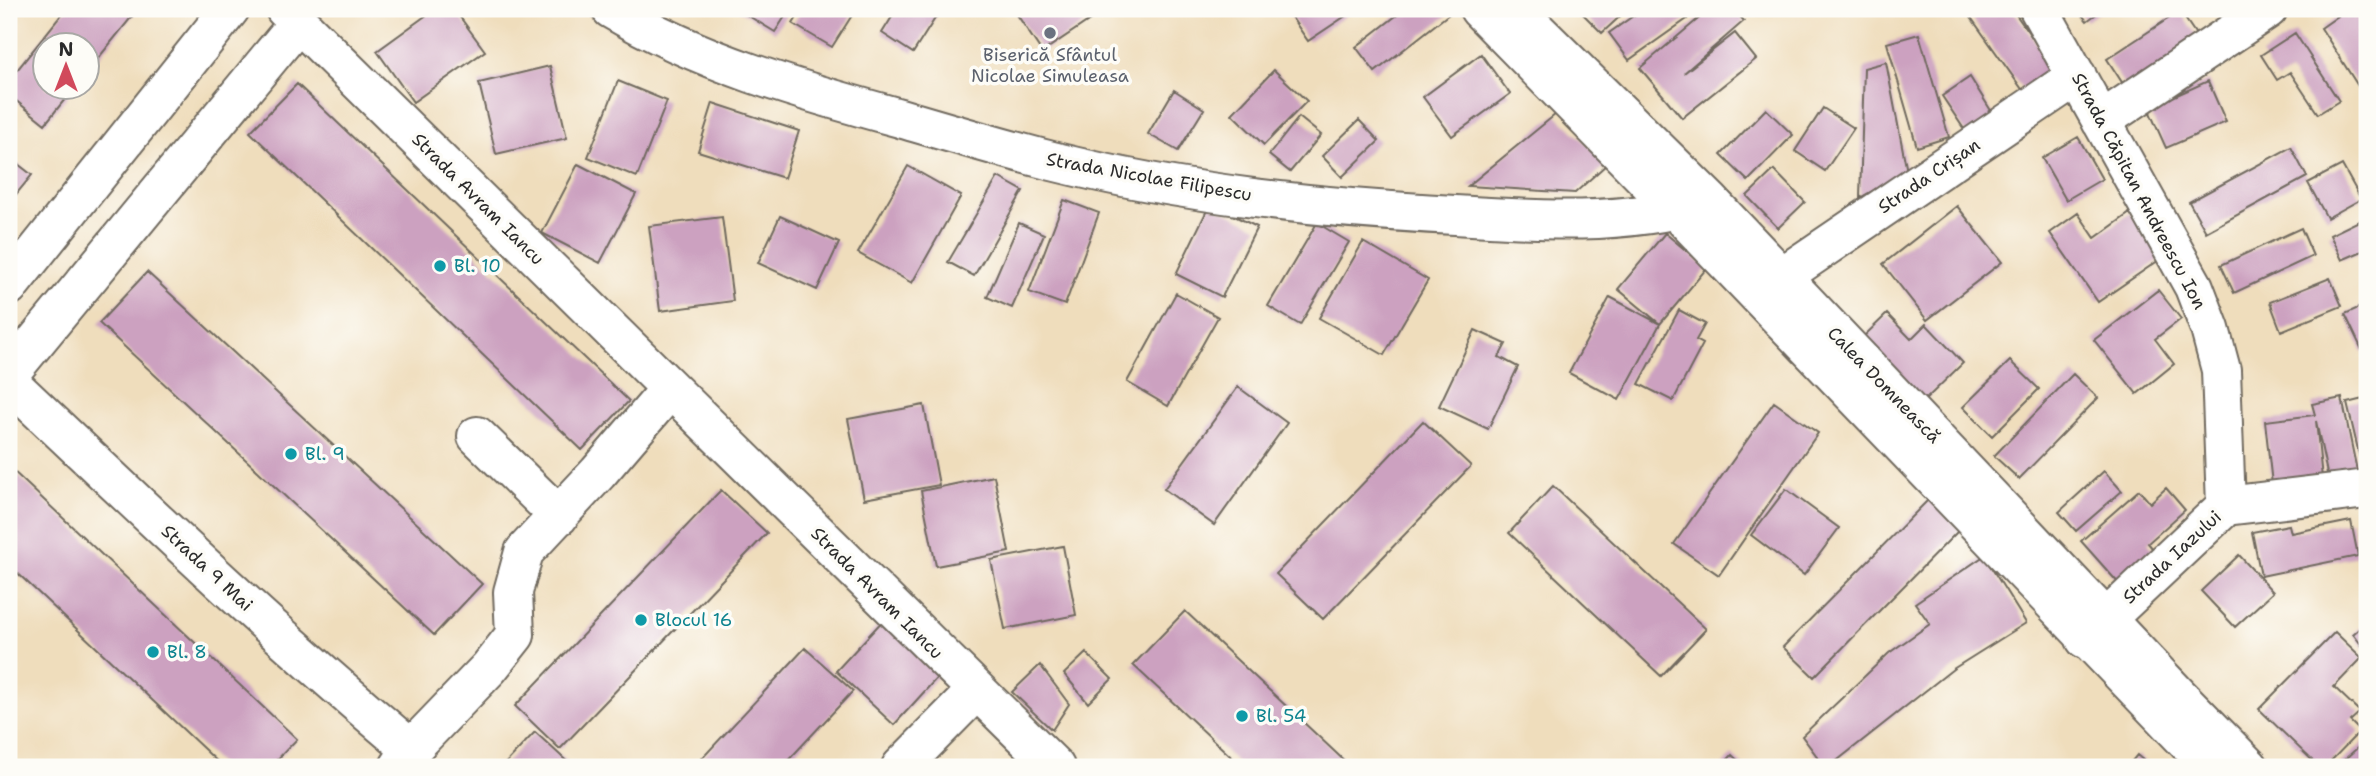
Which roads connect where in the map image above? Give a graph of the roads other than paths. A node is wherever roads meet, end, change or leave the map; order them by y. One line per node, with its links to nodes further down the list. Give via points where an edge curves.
1 (230, 9): 11 (street)
2 (611, 9): 10 (street, Strada Nicolae Filipescu, via 733,67 822,97 1054,161 1143,180 1381,211 1526,219 1600,218)
3 (1479, 9): 10 (street, Calea Domnească)
4 (1515, 9): 10 (street, Calea Domnească)
5 (2039, 9): 8 (street, Strada Căpitan Andreescu Ion)
6 (2268, 9): 9 (street)
7 (292, 15): 12 (street); 17 (street, Strada Avram Iancu)
8 (2077, 76): 9 (street, Strada Căpitan Andreescu Ion); 13 (street, Strada Crișan)
9 (2101, 121): 20 (street, Strada Căpitan Andreescu Ion, via 2194,287 2210,328 2221,370)
10 (1693, 206): 13 (street, Calea Domnească); 22 (street, Calea Domnească)
11 (69, 211): 12 (street); 14 (street)
12 (112, 249): 15 (street)
13 (1782, 277): 22 (street, Calea Domnească)
14 (9, 286)
15 (9, 374)
16 (9, 382): 24 (street, Strada 9 Mai, via 350,698)
17 (670, 389): 21 (street); 23 (street, Strada Avram Iancu)
18 (477, 436): 21 (street)
19 (2367, 489): 20 (street, Strada Iazului)
20 (2226, 506): 22 (street, Strada Iazului)
21 (559, 516): 24 (street, via 524,552 513,592 515,635)
22 (2096, 629): 27 (street, Calea Domnească); 28 (street, Calea Domnească)
23 (976, 691): 25 (street); 26 (street, Strada Avram Iancu)
24 (405, 758)
25 (901, 767)
26 (1055, 767)
27 (2211, 767)
28 (2249, 767)

